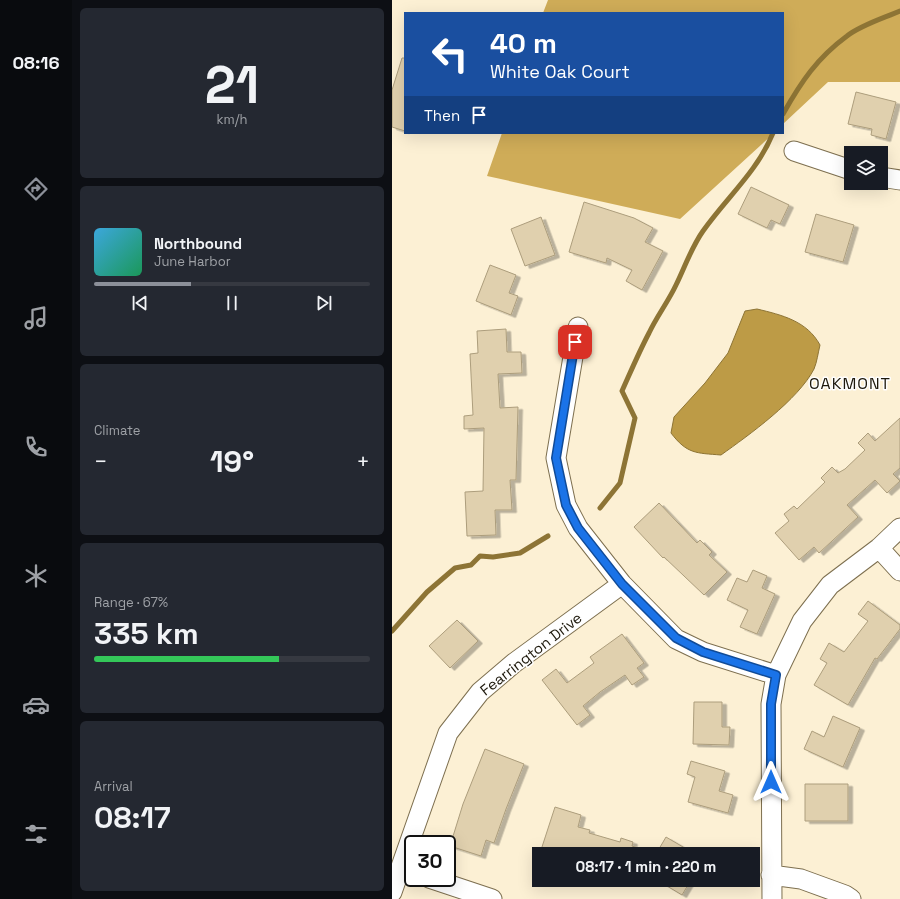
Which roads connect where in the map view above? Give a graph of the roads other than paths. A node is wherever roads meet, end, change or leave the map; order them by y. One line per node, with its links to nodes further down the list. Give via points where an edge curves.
1 (794, 152): 2 (street)
2 (844, 168)
3 (888, 178): 4 (street)
4 (900, 180)
5 (578, 327): 9 (street, via 556,458 566,505 578,528)
6 (900, 528): 7 (street)
7 (879, 548): 8 (street); 10 (street, via 830,586 802,621)
8 (900, 571)
9 (622, 584): 10 (street, via 676,638 703,652); 11 (street, Fearrington Drive, via 514,663 480,692 448,733)
10 (776, 675): 13 (street, via 771,704)
11 (417, 835)
12 (404, 874): 15 (street, Fearrington Drive)
13 (771, 875): 17 (street); 18 (street, via 801,879)
14 (456, 887): 16 (street)
15 (392, 892)
16 (492, 899)
17 (772, 899)
18 (851, 899)

